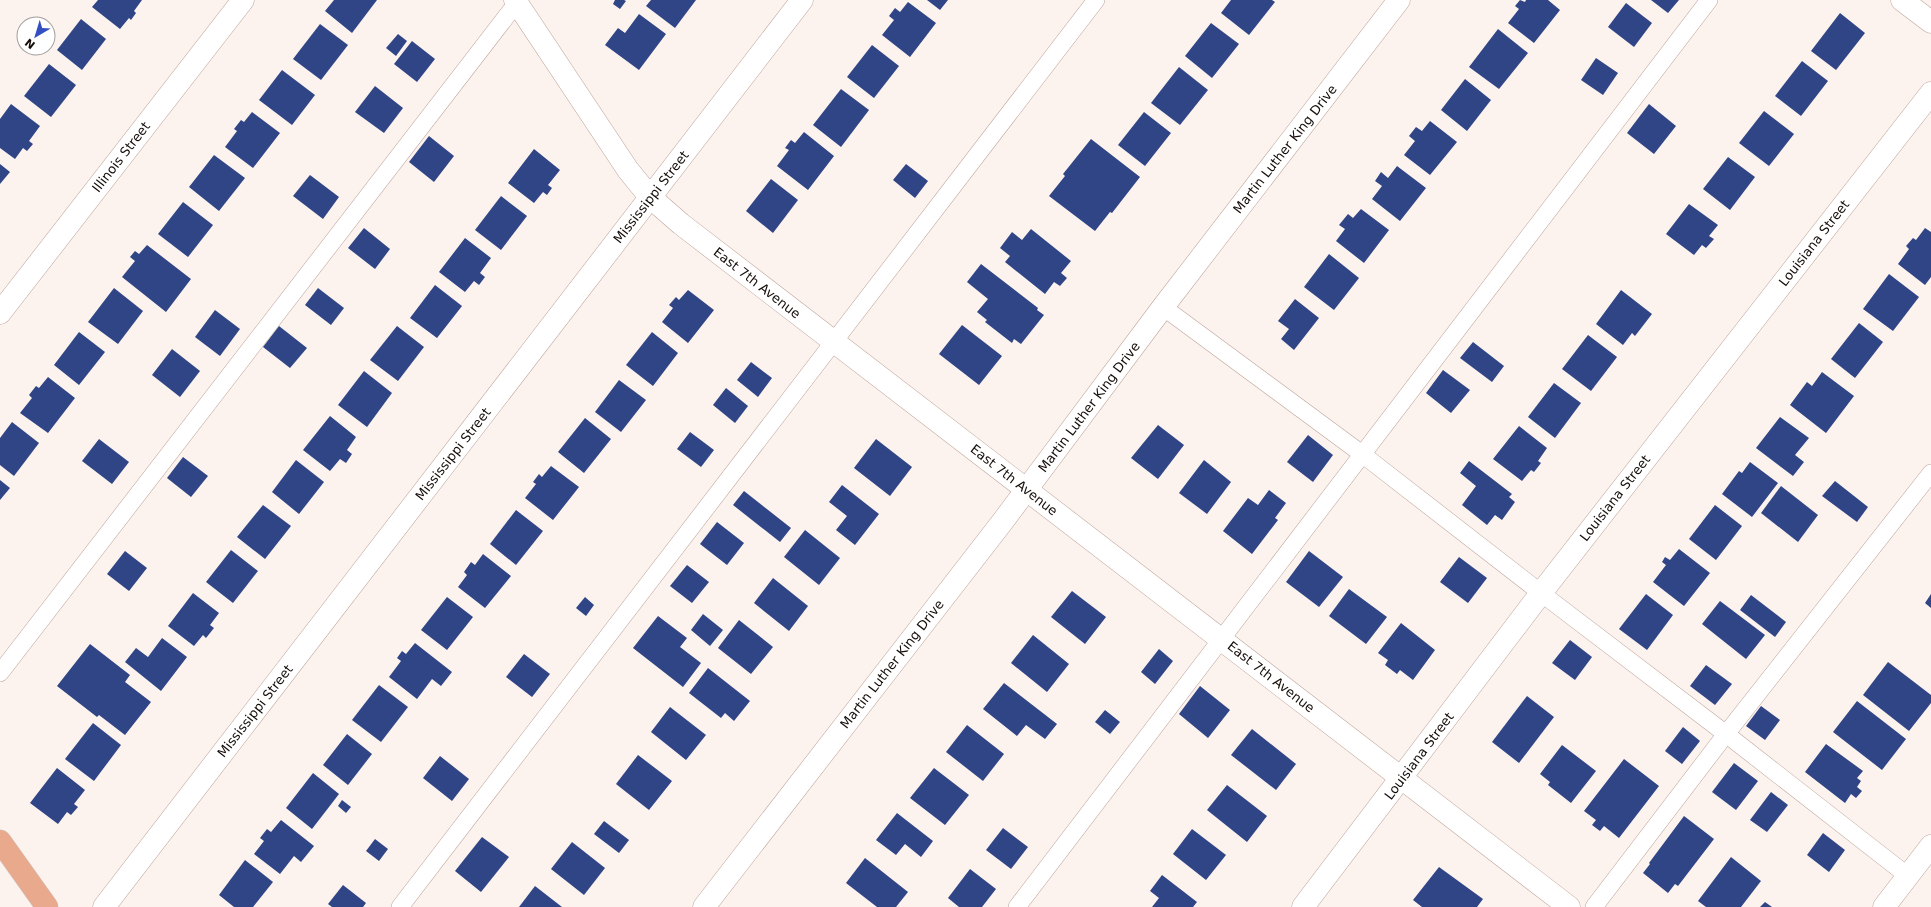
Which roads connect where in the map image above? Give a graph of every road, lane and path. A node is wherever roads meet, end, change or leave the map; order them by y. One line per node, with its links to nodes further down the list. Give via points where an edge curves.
1 (243, 0): 12 (street, Illinois Street)
2 (802, 0): 10 (street, Mississippi Street)
3 (1096, 0): 13 (lane)
4 (1399, 0): 11 (street, Martin Luther King Drive)
5 (1710, 0): 14 (lane)
6 (1902, 0): 8 (street)
7 (517, 1): 10 (street, East 7th Avenue, via 628,170); 19 (lane)
8 (1931, 22)
9 (1931, 93): 17 (street, Louisiana Street)
10 (650, 198): 13 (street, East 7th Avenue); 26 (street, Mississippi Street)
11 (1163, 307): 14 (lane); 16 (street, Martin Luther King Drive)
12 (0, 313)
13 (833, 341): 16 (street, East 7th Avenue); 27 (lane)
14 (1362, 454): 17 (lane); 18 (lane)
15 (1931, 473): 20 (lane)
16 (1027, 490): 18 (street, East 7th Avenue); 28 (street, Martin Luther King Drive)
17 (1541, 593): 20 (lane); 21 (street, Louisiana Street)
18 (1223, 639): 21 (street, East 7th Avenue); 29 (lane)
19 (0, 673)
20 (1726, 734): 24 (lane); 32 (lane)
21 (1402, 779): 30 (street, Louisiana Street); 31 (street, East 7th Avenue)
22 (0, 841): 25 (main road)
23 (1931, 846): 24 (street)
24 (1908, 876): 33 (street)
25 (47, 907)
26 (104, 907)
27 (400, 907)
28 (704, 907)
29 (1017, 907)
30 (1303, 907)
31 (1569, 907)
32 (1594, 907)
33 (1884, 907)

